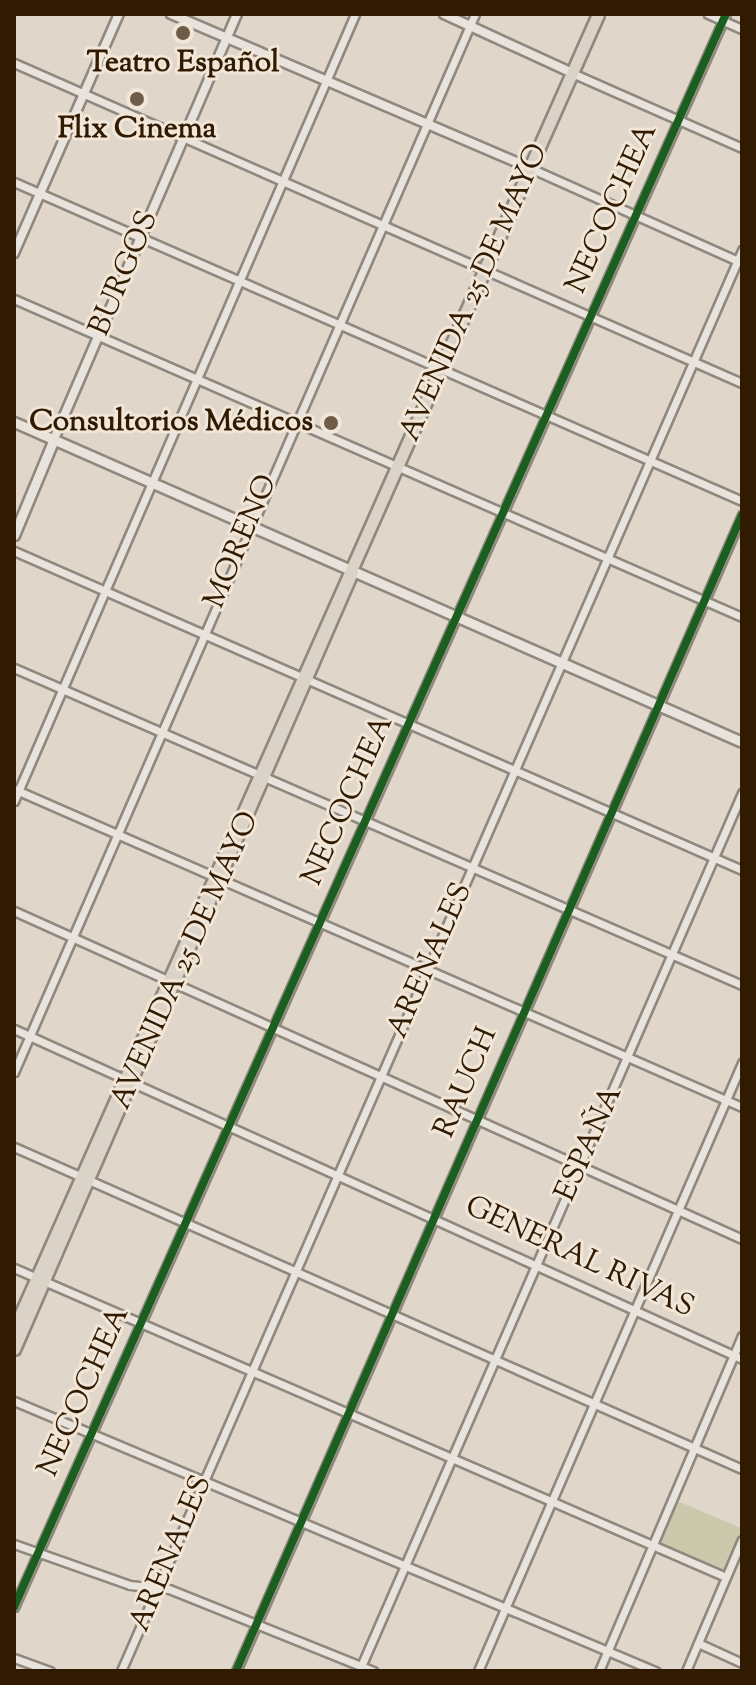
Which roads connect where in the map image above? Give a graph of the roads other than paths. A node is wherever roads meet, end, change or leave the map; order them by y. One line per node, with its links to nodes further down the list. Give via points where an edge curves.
1 (119, 14): 16 (street)
2 (171, 14): 12 (street)
3 (237, 14): 12 (street, BURGOS)
4 (355, 14): 15 (street)
5 (444, 14): 10 (street)
6 (475, 14): 10 (street, MORENO)
7 (598, 14): 14 (main road, AVENIDA 25 DE MAYO)
8 (708, 14): 9 (street)
9 (724, 18): 11 (street); 18 (street, NECOCHEA)
10 (470, 26): 14 (street); 17 (street, MORENO)
11 (742, 29)
12 (227, 38): 15 (street); 19 (street, BURGOS)
13 (14, 63): 16 (street)
14 (572, 73): 18 (street); 21 (main road, AVENIDA 25 DE MAYO)
15 (326, 81): 17 (street); 22 (street)
16 (82, 94): 19 (street); 24 (street)
17 (426, 121): 21 (street); 26 (street, MORENO)
18 (678, 121): 20 (street); 25 (street, NECOCHEA)
19 (183, 139): 22 (street); 27 (street, BURGOS)
20 (742, 148)
21 (530, 168): 25 (street); 31 (main road, AVENIDA 25 DE MAYO)
22 (282, 179): 26 (street); 32 (street)
23 (14, 182): 24 (street)
24 (40, 193): 27 (street); 29 (street)
25 (638, 215): 30 (street); 34 (street, NECOCHEA)
26 (382, 223): 31 (street); 35 (street, MORENO)
27 (141, 236): 32 (street); 36 (street, BURGOS)
28 (742, 250): 30 (street, ARENALES)
29 (14, 253)
30 (740, 262): 37 (street, ARENALES)
31 (486, 270): 34 (street); 38 (main road, AVENIDA 25 DE MAYO)
32 (238, 280): 35 (street); 39 (street)
33 (14, 299): 36 (street)
34 (592, 317): 37 (street); 41 (street, NECOCHEA)
35 (338, 322): 38 (street); 42 (street, MORENO)
36 (98, 336): 39 (street); 44 (street, BURGOS)
37 (693, 361): 40 (street); 45 (street, ARENALES)
38 (443, 369): 41 (street); 46 (main road, AVENIDA 25 DE MAYO)
39 (195, 379): 42 (street); 47 (street)
40 (742, 383)
41 (550, 414): 45 (street); 49 (street, NECOCHEA)
42 (294, 421): 46 (street); 51 (street, MORENO)
43 (14, 422): 44 (main road)
44 (54, 439): 47 (main road); 52 (main road, BURGOS)
45 (649, 460): 48 (street); 54 (street, ARENALES)
46 (398, 469): 49 (street); 55 (main road, AVENIDA 25 DE MAYO)
47 (151, 484): 51 (main road); 56 (street)
48 (742, 501)
49 (506, 513): 54 (street); 59 (street, NECOCHEA)
50 (742, 515): 57 (street, RAUCH)
51 (248, 528): 55 (main road); 60 (street, MORENO)
52 (14, 535)
53 (14, 551): 56 (street)
54 (607, 560): 57 (street); 61 (street, ARENALES)
55 (352, 572): 59 (main road); 63 (main road, AVENIDA 25 DE MAYO)
56 (105, 590): 60 (street); 64 (street)
57 (705, 601): 58 (street); 65 (street, RAUCH)
58 (742, 617)
59 (457, 618): 61 (main road); 66 (street, NECOCHEA)
60 (203, 632): 63 (street); 67 (street, MORENO)
61 (560, 663): 65 (main road); 69 (street, ARENALES)
62 (14, 668): 64 (street)
63 (306, 679): 66 (street); 70 (main road, AVENIDA 25 DE MAYO)
64 (62, 688): 67 (street); 71 (street)
65 (658, 705): 68 (main road); 74 (street, RAUCH)
66 (410, 723): 69 (street); 75 (street, NECOCHEA)
67 (160, 733): 70 (street); 76 (street, MORENO)
68 (742, 742)
69 (516, 770): 74 (street); 78 (street, ARENALES)
70 (262, 779): 75 (street); 80 (main road, AVENIDA 25 DE MAYO)
71 (16, 790): 73 (street); 76 (street)
72 (742, 793): 77 (street, ESPAÑA)
73 (14, 801)
74 (613, 812): 77 (street); 81 (street, RAUCH)
75 (366, 822): 78 (street); 83 (street, NECOCHEA)
76 (116, 834): 80 (street); 84 (street, MORENO)
77 (714, 858): 79 (street); 85 (street, ESPAÑA)
78 (472, 868): 81 (street); 86 (street, ARENALES)
79 (742, 870)
80 (218, 877): 83 (street); 87 (main road, AVENIDA 25 DE MAYO)
81 (569, 909): 85 (street); 89 (street, RAUCH)
82 (14, 911): 84 (street)
83 (322, 921): 86 (street); 90 (street, NECOCHEA)
84 (71, 937): 87 (street); 92 (street, MORENO)
85 (673, 956): 88 (street); 93 (street, ESPAÑA)
86 (427, 970): 89 (street); 96 (street, ARENALES)
87 (171, 981): 90 (street); 97 (main road, AVENIDA 25 DE MAYO)
88 (742, 985)
89 (524, 1012): 93 (street); 100 (street, RAUCH)
90 (273, 1028): 96 (street); 101 (street, NECOCHEA)
91 (14, 1029): 92 (street, GENERAL RIVAS)
92 (30, 1036): 95 (street, MORENO); 97 (street, GENERAL RIVAS)
93 (628, 1057): 98 (street); 103 (street, ESPAÑA)
94 (742, 1063): 98 (street)
95 (14, 1072)
96 (380, 1078): 100 (street); 104 (street, ARENALES)
97 (129, 1079): 101 (street, GENERAL RIVAS); 105 (main road, AVENIDA 25 DE MAYO)
98 (726, 1101): 99 (street); 106 (street)
99 (742, 1107)
100 (476, 1121): 103 (street); 107 (street, RAUCH)
101 (230, 1126): 104 (street, GENERAL RIVAS); 108 (street, NECOCHEA)
102 (14, 1147): 105 (street)
103 (580, 1167): 106 (street); 110 (street, ESPAÑA)
104 (338, 1174): 107 (street, GENERAL RIVAS); 112 (street, ARENALES)
105 (84, 1178): 108 (street); 113 (main road, AVENIDA 25 DE MAYO)
106 (677, 1211): 109 (street); 114 (street)
107 (435, 1218): 110 (street, GENERAL RIVAS); 115 (street, RAUCH)
108 (186, 1224): 112 (street); 116 (street, NECOCHEA)
109 (742, 1239)
110 (536, 1266): 114 (street, GENERAL RIVAS); 122 (street, ESPAÑA)
111 (14, 1268): 113 (street)
112 (293, 1272): 115 (street); 123 (street, ARENALES)
113 (40, 1280): 116 (street); 117 (main road, AVENIDA 25 DE MAYO); 119 (main road, AVENIDA 25 DE MAYO)
114 (634, 1312): 120 (street, GENERAL RIVAS); 125 (street)
115 (390, 1314): 122 (street); 126 (street, RAUCH)
116 (142, 1323): 123 (street); 127 (street, NECOCHEA)
117 (14, 1329)
118 (742, 1336): 120 (street)
119 (14, 1349)
120 (734, 1355): 121 (street, GENERAL RIVAS); 128 (street)
121 (742, 1359)
122 (496, 1361): 125 (street); 129 (street, ESPAÑA)
123 (250, 1373): 126 (street); 131 (street, ARENALES)
124 (14, 1401): 127 (street)
125 (593, 1404): 128 (street); 132 (street)
126 (348, 1415): 129 (street); 133 (street, RAUCH)
127 (93, 1434): 131 (street); 137 (street, NECOCHEA)
128 (694, 1448): 130 (street); 136 (street)
129 (454, 1461): 132 (street); 138 (street, ESPAÑA)
130 (742, 1469)
131 (204, 1482): 133 (street); 140 (street, ARENALES)
132 (551, 1503): 136 (street); 142 (street)
133 (303, 1523): 138 (street); 143 (street, RAUCH)
134 (14, 1544): 137 (street)
135 (741, 1544): 139 (street)
136 (654, 1547): 139 (street); 145 (street)
137 (39, 1551): 140 (street); 141 (street, NECOCHEA)
138 (407, 1568): 142 (street); 148 (street, ESPAÑA)
139 (726, 1577): 144 (street)
140 (159, 1588): 143 (street); 150 (street, ARENALES)
141 (14, 1607)
142 (506, 1610): 145 (street); 153 (street)
143 (255, 1623): 148 (street); 151 (street, RAUCH)
144 (698, 1643): 147 (street); 156 (street)
145 (608, 1652): 154 (street); 155 (street)
146 (14, 1658): 149 (street)
147 (742, 1663)
148 (360, 1669): 152 (street)
149 (50, 1671)
150 (121, 1671)
151 (236, 1671)
152 (373, 1671)
153 (478, 1671)
154 (599, 1671)
155 (655, 1671)
156 (686, 1671)

